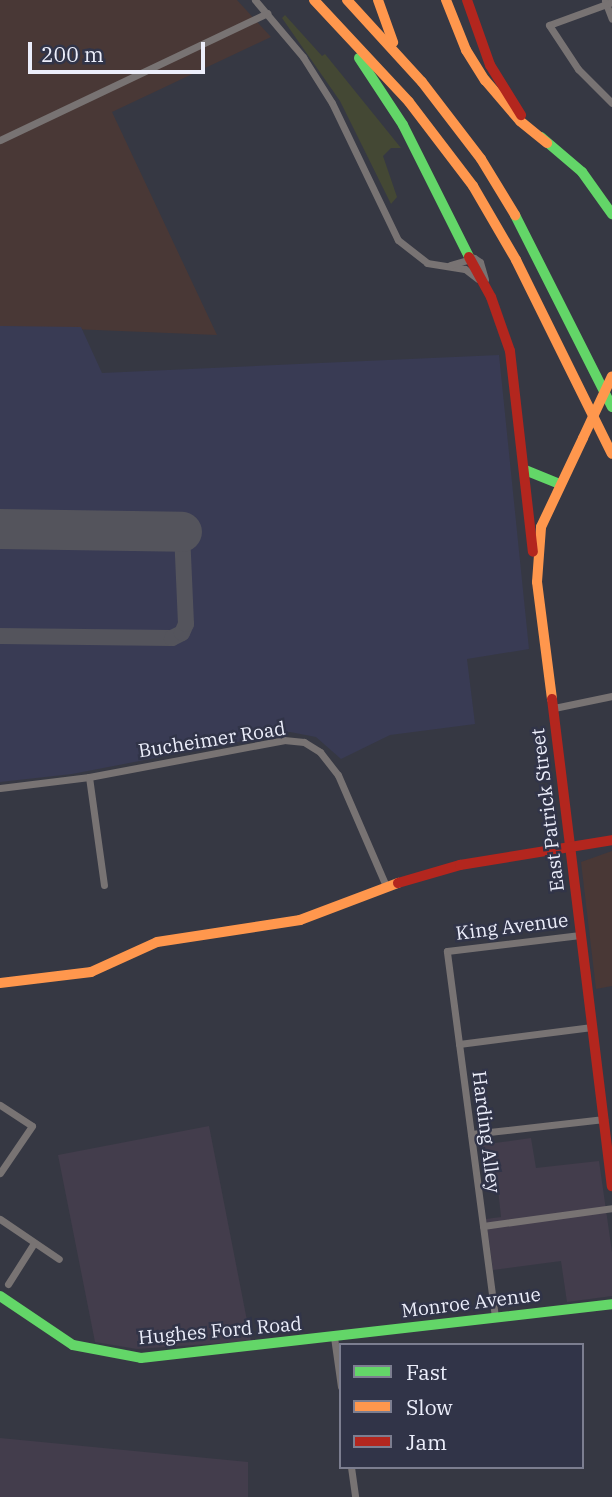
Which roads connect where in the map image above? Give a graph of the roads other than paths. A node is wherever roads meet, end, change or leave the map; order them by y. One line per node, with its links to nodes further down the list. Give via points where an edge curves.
1 (255, 0): 8 (street)
2 (314, 0): 10 (main road)
3 (346, 0): 11 (main road)
4 (378, 0): 11 (main road, via 390,39)
5 (446, 0): 14 (main road, via 485,80 520,121)
6 (467, 0): 14 (main road, via 499,82)
7 (608, 2): 9 (street); 12 (street, via 549,25 578,69)
8 (267, 13): 13 (street); 17 (street, via 332,103 393,234 419,258)
9 (612, 19)
10 (332, 20): 16 (main road, via 393,107); 22 (main road, via 409,102 473,186 516,260)
11 (422, 82): 21 (main road, via 481,159 512,210)
12 (612, 103)
13 (0, 140)
14 (547, 143): 15 (main road, via 582,173)
15 (612, 214)
16 (469, 257): 17 (street); 18 (main road); 19 (street, via 480,262)
17 (446, 266): 18 (street, via 469,271)
18 (483, 285): 19 (main road)
19 (491, 297): 23 (main road, via 510,351)
20 (612, 376): 24 (main road, East Patrick Street, bridge)
21 (612, 407)
22 (612, 454)
23 (525, 470): 24 (main road); 25 (main road)
24 (559, 484): 25 (main road, East Patrick Street, via 538,537)
25 (537, 582): 27 (main road, East Patrick Street)
26 (612, 696): 27 (street)
27 (554, 708): 31 (main road, East Patrick Street)
28 (89, 777): 29 (street, Bucheimer Road); 32 (street); 33 (street, Bucheimer Road, via 284,740 303,742 320,752 338,775)
29 (0, 788)
30 (612, 840): 31 (main road)
31 (571, 847): 33 (main road, via 460,865); 34 (main road, East Patrick Street)
32 (104, 885)
33 (386, 886): 36 (main road, via 300,920 157,942 90,972)
34 (580, 935): 35 (street, King Avenue); 37 (main road, East Patrick Street)
35 (447, 951): 38 (street, Harding Alley)
36 (0, 983)
37 (592, 1027): 38 (street); 40 (main road, East Patrick Street)
38 (459, 1044): 41 (street, Harding Alley)
39 (0, 1105): 42 (street, via 32,1126)
40 (604, 1119): 41 (street); 43 (main road, East Patrick Street)
41 (471, 1134): 46 (street, Harding Alley)
42 (0, 1174)
43 (612, 1186)
44 (612, 1208): 46 (street)
45 (0, 1219): 47 (street)
46 (483, 1226): 52 (street, Harding Alley)
47 (34, 1242): 48 (street); 49 (street)
48 (59, 1259)
49 (8, 1284)
50 (0, 1296): 53 (main road, Hughes Ford Road, via 73,1345 110,1355 141,1358)
51 (612, 1304): 52 (main road, Monroe Avenue)
52 (495, 1317): 53 (main road, Monroe Avenue)
53 (334, 1337): 54 (street)
54 (339, 1373)
55 (351, 1469): 56 (street)
56 (355, 1497)

